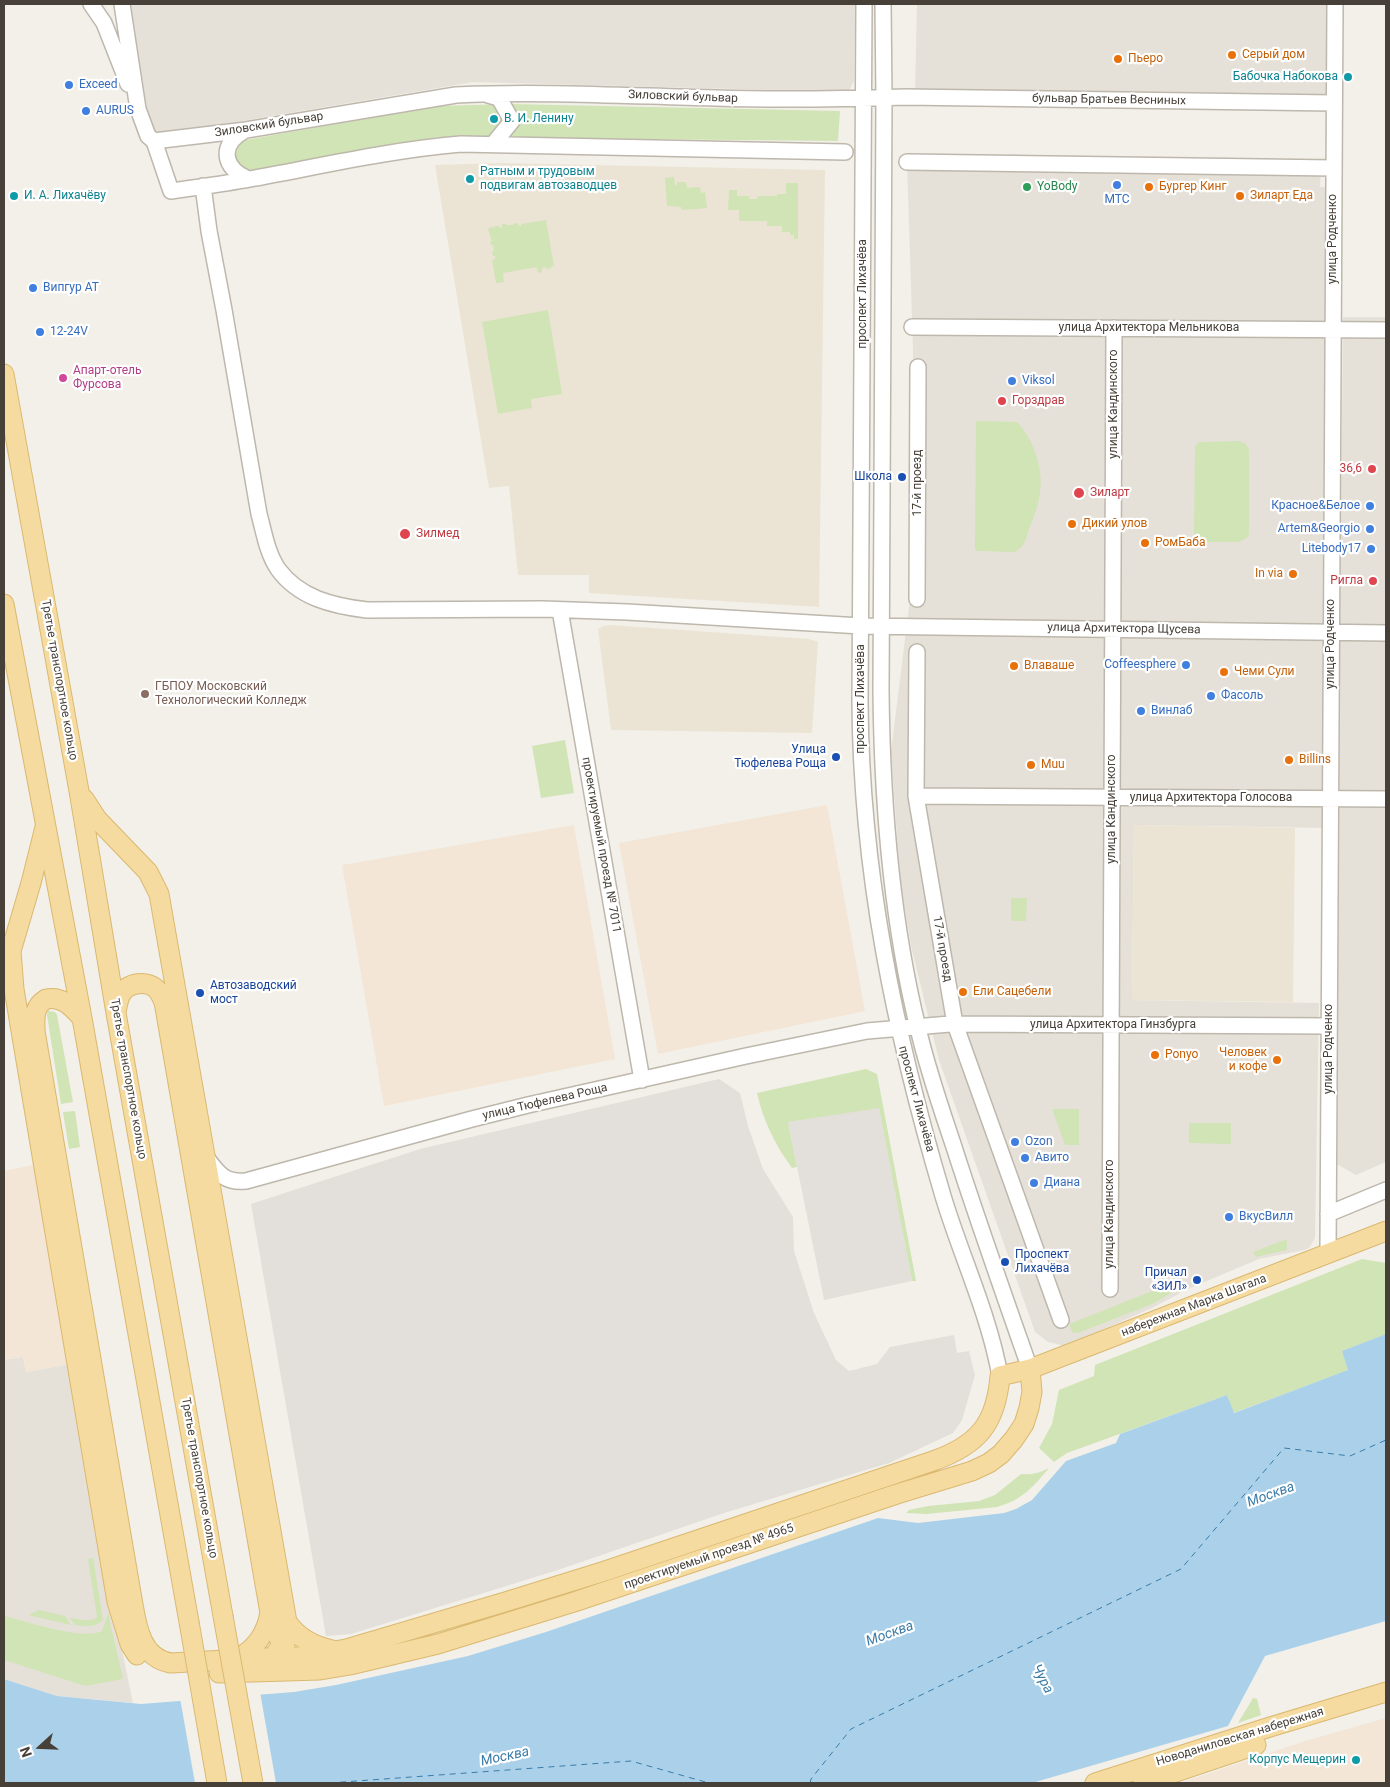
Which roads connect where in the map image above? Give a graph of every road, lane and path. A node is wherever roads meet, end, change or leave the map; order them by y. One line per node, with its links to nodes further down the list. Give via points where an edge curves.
1 (864, 4): 8 (street, проспект Лихачёва)
2 (883, 4): 7 (street, проспект Лихачёва)
3 (1335, 4): 9 (street, улица Родченко)
4 (123, 8): 5 (street, via 112,20); 10 (street)
5 (95, 10): 10 (street)
6 (482, 94): 8 (street, Зиловский бульвар); 11 (street, Зиловский бульвар, via 456,95); 13 (street, Зиловский бульвар, via 499,98 512,121)
7 (884, 98): 8 (street, Зиловский бульвар); 9 (street, бульвар Братьев Весниных); 29 (street, проспект Лихачёва)
8 (864, 99): 28 (street, проспект Лихачёва)
9 (1334, 103): 16 (street, улица Родченко)
10 (138, 109): 12 (street)
11 (244, 131): 12 (street, Зиловский бульвар); 17 (street, via 230,142 227,153 231,168)
12 (151, 138): 18 (street, via 171,191)
13 (494, 144): 14 (street); 17 (street, via 417,148)
14 (845, 152)
15 (907, 162): 16 (street)
16 (1334, 168): 21 (street, улица Родченко)
17 (248, 179): 18 (street)
18 (203, 186): 27 (street, улица Архитектора Щусева, via 259,514 266,542 278,568 291,582 316,599 346,608)
19 (912, 327): 20 (street, улица Архитектора Мельникова)
20 (1114, 328): 21 (street, улица Архитектора Мельникова); 30 (street, улица Кандинского)
21 (1332, 330): 22 (street, улица Архитектора Мельникова); 31 (street, улица Родченко)
22 (1386, 330)
23 (918, 367): 25 (street, 17-й проезд)
24 (4, 374): 34 (main road, Третье транспортное кольцо)
25 (917, 599)
26 (4, 604): 39 (main road)
27 (560, 610): 28 (street, улица Архитектора Щусева); 47 (street, проектируемый проезд № 7011)
28 (861, 626): 29 (street, улица Архитектора Щусева); 46 (street, проспект Лихачёва, via 860,740 865,822 876,911)
29 (881, 626): 30 (street, улица Архитектора Щусева); 45 (street, проспект Лихачёва, via 887,840 900,939)
30 (1113, 629): 31 (street, улица Архитектора Щусева); 36 (street, улица Кандинского)
31 (1331, 632): 32 (street, улица Архитектора Щусева); 37 (street, улица Родченко)
32 (1386, 632)
33 (917, 652): 35 (street, 17-й проезд)
34 (80, 791): 40 (main road, Третье транспортное кольцо); 48 (main road, via 97,819 148,872 158,894)
35 (916, 796): 36 (street, улица Архитектора Голосова); 42 (street, 17-й проезд)
36 (1112, 798): 37 (street, улица Архитектора Голосова); 43 (street, улица Кандинского)
37 (1332, 798): 38 (street, улица Архитектора Голосова); 44 (street, улица Родченко)
38 (1386, 799)
39 (45, 827): 41 (main road); 64 (main road, проектируемый проезд № 4965, via 11,951 12,970 117,1602 135,1653 146,1665 159,1672 184,1675)
40 (116, 1013): 57 (main road, via 120,996 131,985 151,985 164,1002); 69 (main road, Третье транспортное кольцо, bridge)
41 (82, 1018): 62 (main road, via 61,1000 46,999 34,1014 140,1637 154,1657 162,1662); 68 (main road, bridge)
42 (955, 1024): 43 (street, улица Архитектора Гинзбурга); 45 (street, улица Архитектора Гинзбурга); 54 (street, 17-й проезд)
43 (1111, 1025): 44 (street, улица Архитектора Гинзбурга); 53 (street, улица Кандинского)
44 (1329, 1026): 50 (street, улица Родченко)
45 (917, 1027): 46 (street, улица Архитектора Гинзбурга); 55 (street, проспект Лихачёва, via 967,1189)
46 (898, 1028): 47 (street, улица Тюфелева Роща, via 867,1031); 56 (street, проспект Лихачёва, via 943,1198)
47 (642, 1080): 48 (street, улица Тюфелева Роща, via 472,1119 246,1181 227,1180)
48 (206, 1157): 58 (main road)
49 (1386, 1190): 50 (street)
50 (1328, 1214): 52 (street, улица Родченко)
51 (1386, 1231): 52 (main road, набережная Марка Шагала)
52 (1328, 1254): 55 (main road, набережная Марка Шагала)
53 (1110, 1289)
54 (1061, 1320)
55 (1030, 1369): 56 (main road, набережная Марка Шагала); 63 (main road, проектируемый проезд № 4965, via 1032,1392 1024,1424 1001,1454 972,1472 511,1622 438,1644)
56 (1000, 1376): 60 (main road, проектируемый проезд № 4965, via 998,1401 984,1430 951,1454 605,1571)
57 (270, 1613): 59 (main road); 62 (main road, via 260,1639)
58 (287, 1622): 59 (main road, via 287,1633); 60 (main road, via 306,1641)
59 (277, 1650): 61 (main road); 62 (main road); 64 (main road)
60 (335, 1651): 61 (main road, проектируемый проезд № 4965)
61 (298, 1658): 63 (main road)
62 (237, 1659)
63 (320, 1670): 64 (main road, проектируемый проезд № 4965)
64 (255, 1672)
65 (1386, 1692): 67 (main road, Новоданиловская набережная)
66 (1386, 1704): 70 (main road, Новоданиловская набережная)
67 (1102, 1782)
68 (217, 1783)
69 (253, 1783)
70 (1144, 1783)

